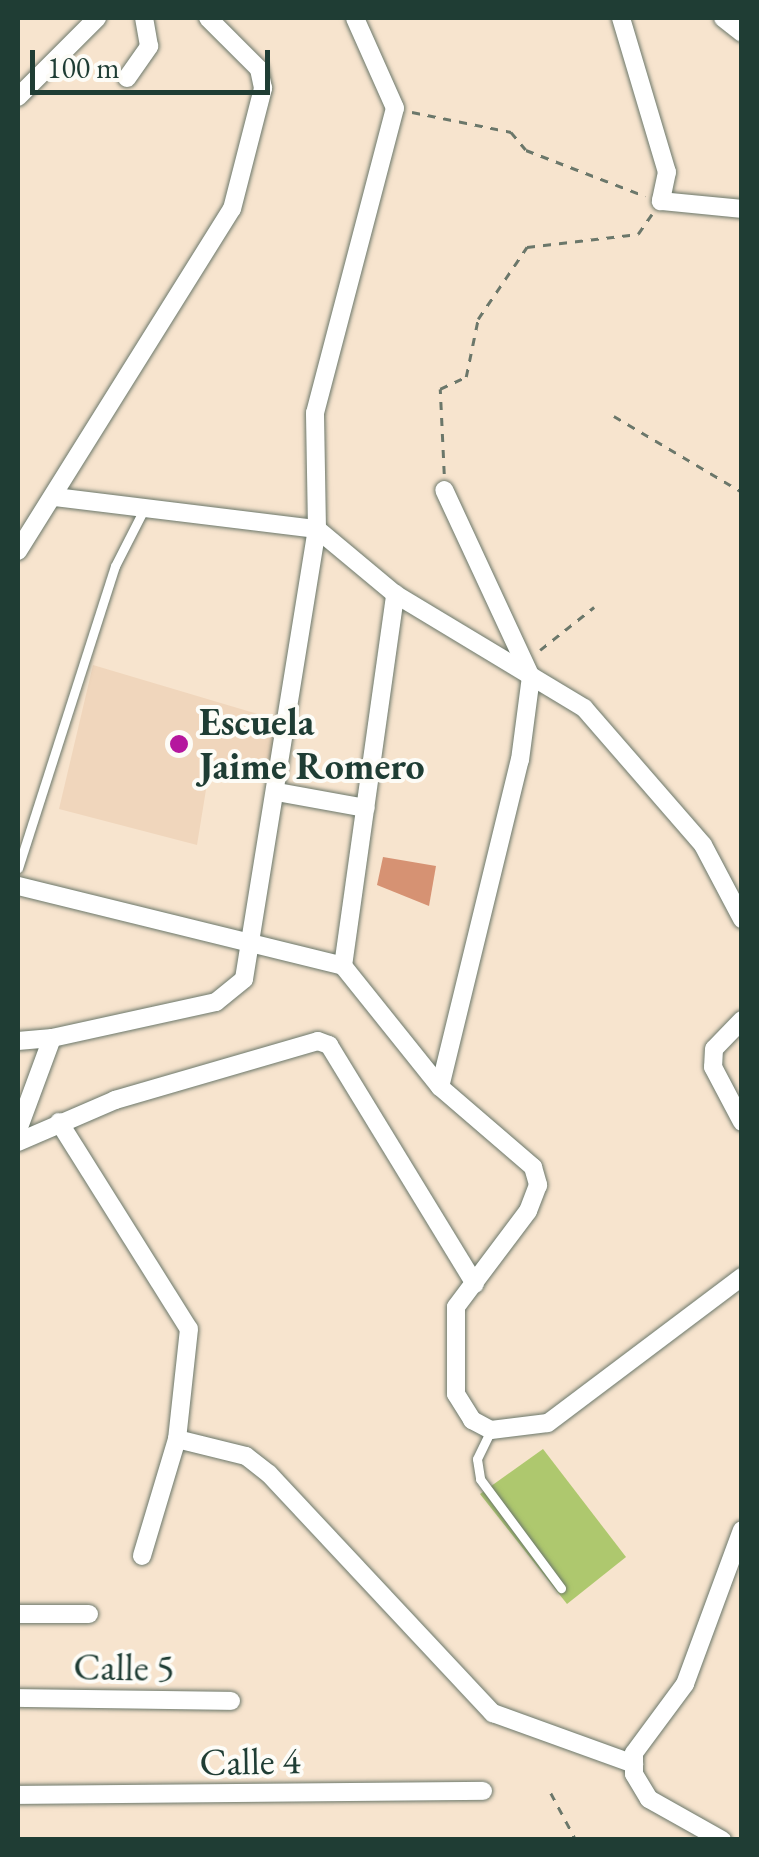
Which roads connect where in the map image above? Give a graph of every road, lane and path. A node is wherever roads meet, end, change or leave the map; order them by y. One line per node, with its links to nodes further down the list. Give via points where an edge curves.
1 (98, 18): 9 (street)
2 (144, 18): 8 (street, via 150,46)
3 (208, 18): 16 (street, via 258,70 263,88 232,209)
4 (355, 18): 10 (street)
5 (621, 18): 11 (street, via 667,172)
6 (723, 18): 7 (street)
7 (742, 33)
8 (127, 78)
9 (18, 96)
10 (395, 108): 11 (path, via 511,132 526,150); 18 (street, via 315,414)
11 (661, 201): 12 (street); 14 (path, via 638,234 527,247 478,318 466,377 440,389)
12 (742, 209)
13 (614, 416): 15 (path)
14 (444, 490): 22 (street)
15 (742, 492)
16 (55, 498): 17 (street); 19 (street)
17 (143, 512): 18 (street); 25 (lane, via 115,566)
18 (316, 529): 20 (street); 23 (street)
19 (18, 551)
20 (395, 594): 22 (street); 24 (street)
21 (594, 607): 22 (path)
22 (529, 669): 27 (street, via 584,708 658,791 704,845); 33 (street, via 520,760)
23 (277, 792): 24 (street); 28 (street)
24 (366, 808): 29 (street)
25 (18, 868)
26 (18, 886): 28 (street)
27 (742, 919)
28 (254, 945): 29 (street); 31 (street, via 226,998)
29 (344, 966): 33 (street)
30 (742, 1020): 35 (street, via 714,1049 714,1068)
31 (52, 1038): 32 (street); 36 (street)
32 (18, 1041)
33 (440, 1087): 39 (street, via 533,1167 538,1185)
34 (59, 1122): 37 (street); 39 (street, via 303,1043 329,1045); 41 (street, via 182,1304 189,1346)
35 (742, 1122)
36 (18, 1130)
37 (18, 1142)
38 (742, 1277): 40 (street, via 548,1423)
39 (475, 1284): 40 (street, via 456,1307 456,1394)
40 (491, 1430): 44 (lane, via 477,1459 480,1479)
41 (177, 1440): 43 (street); 49 (street, via 246,1456 268,1474 493,1713)
42 (742, 1530): 49 (street, via 684,1684 642,1736)
43 (142, 1556)
44 (561, 1588)
45 (18, 1614): 46 (street)
46 (89, 1614)
47 (18, 1698): 48 (street, Calle 5)
48 (230, 1701)
49 (634, 1764): 54 (street, via 649,1799)
50 (484, 1790): 52 (street, Calle 4)
51 (551, 1793): 53 (path)
52 (18, 1796)
53 (576, 1840)
54 (722, 1840)

